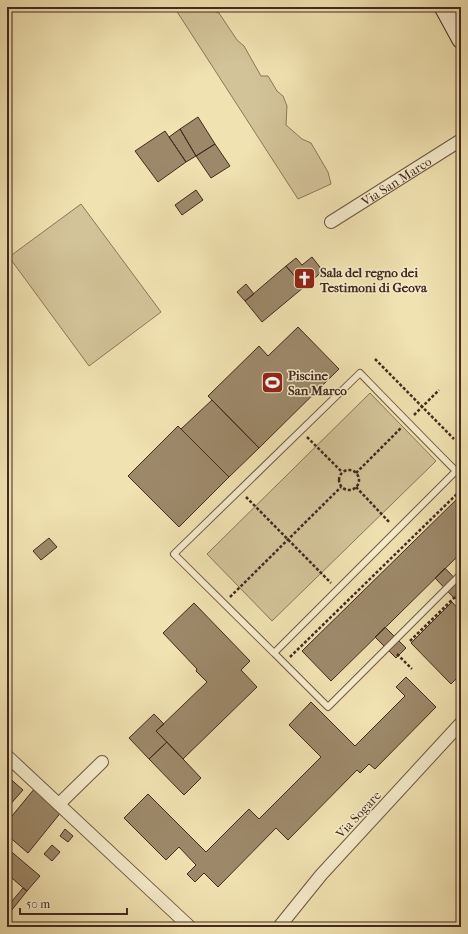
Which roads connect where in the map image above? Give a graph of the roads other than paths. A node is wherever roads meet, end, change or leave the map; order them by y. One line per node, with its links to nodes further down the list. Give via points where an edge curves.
1 (443, 7): 2 (main road)
2 (461, 40)
3 (461, 140): 4 (street, Via San Marco)
4 (331, 222)
5 (461, 465): 6 (lane)
6 (456, 471): 7 (lane); 9 (lane); 9 (lane, via 360,374 174,554)
7 (461, 476)
8 (461, 574): 9 (lane, via 328,707)
9 (274, 653)
10 (461, 723): 15 (street, Via Sogare, via 321,875)
11 (7, 756): 13 (street)
12 (102, 762): 13 (street)
13 (59, 804): 14 (street)
14 (190, 927)
15 (279, 927)

